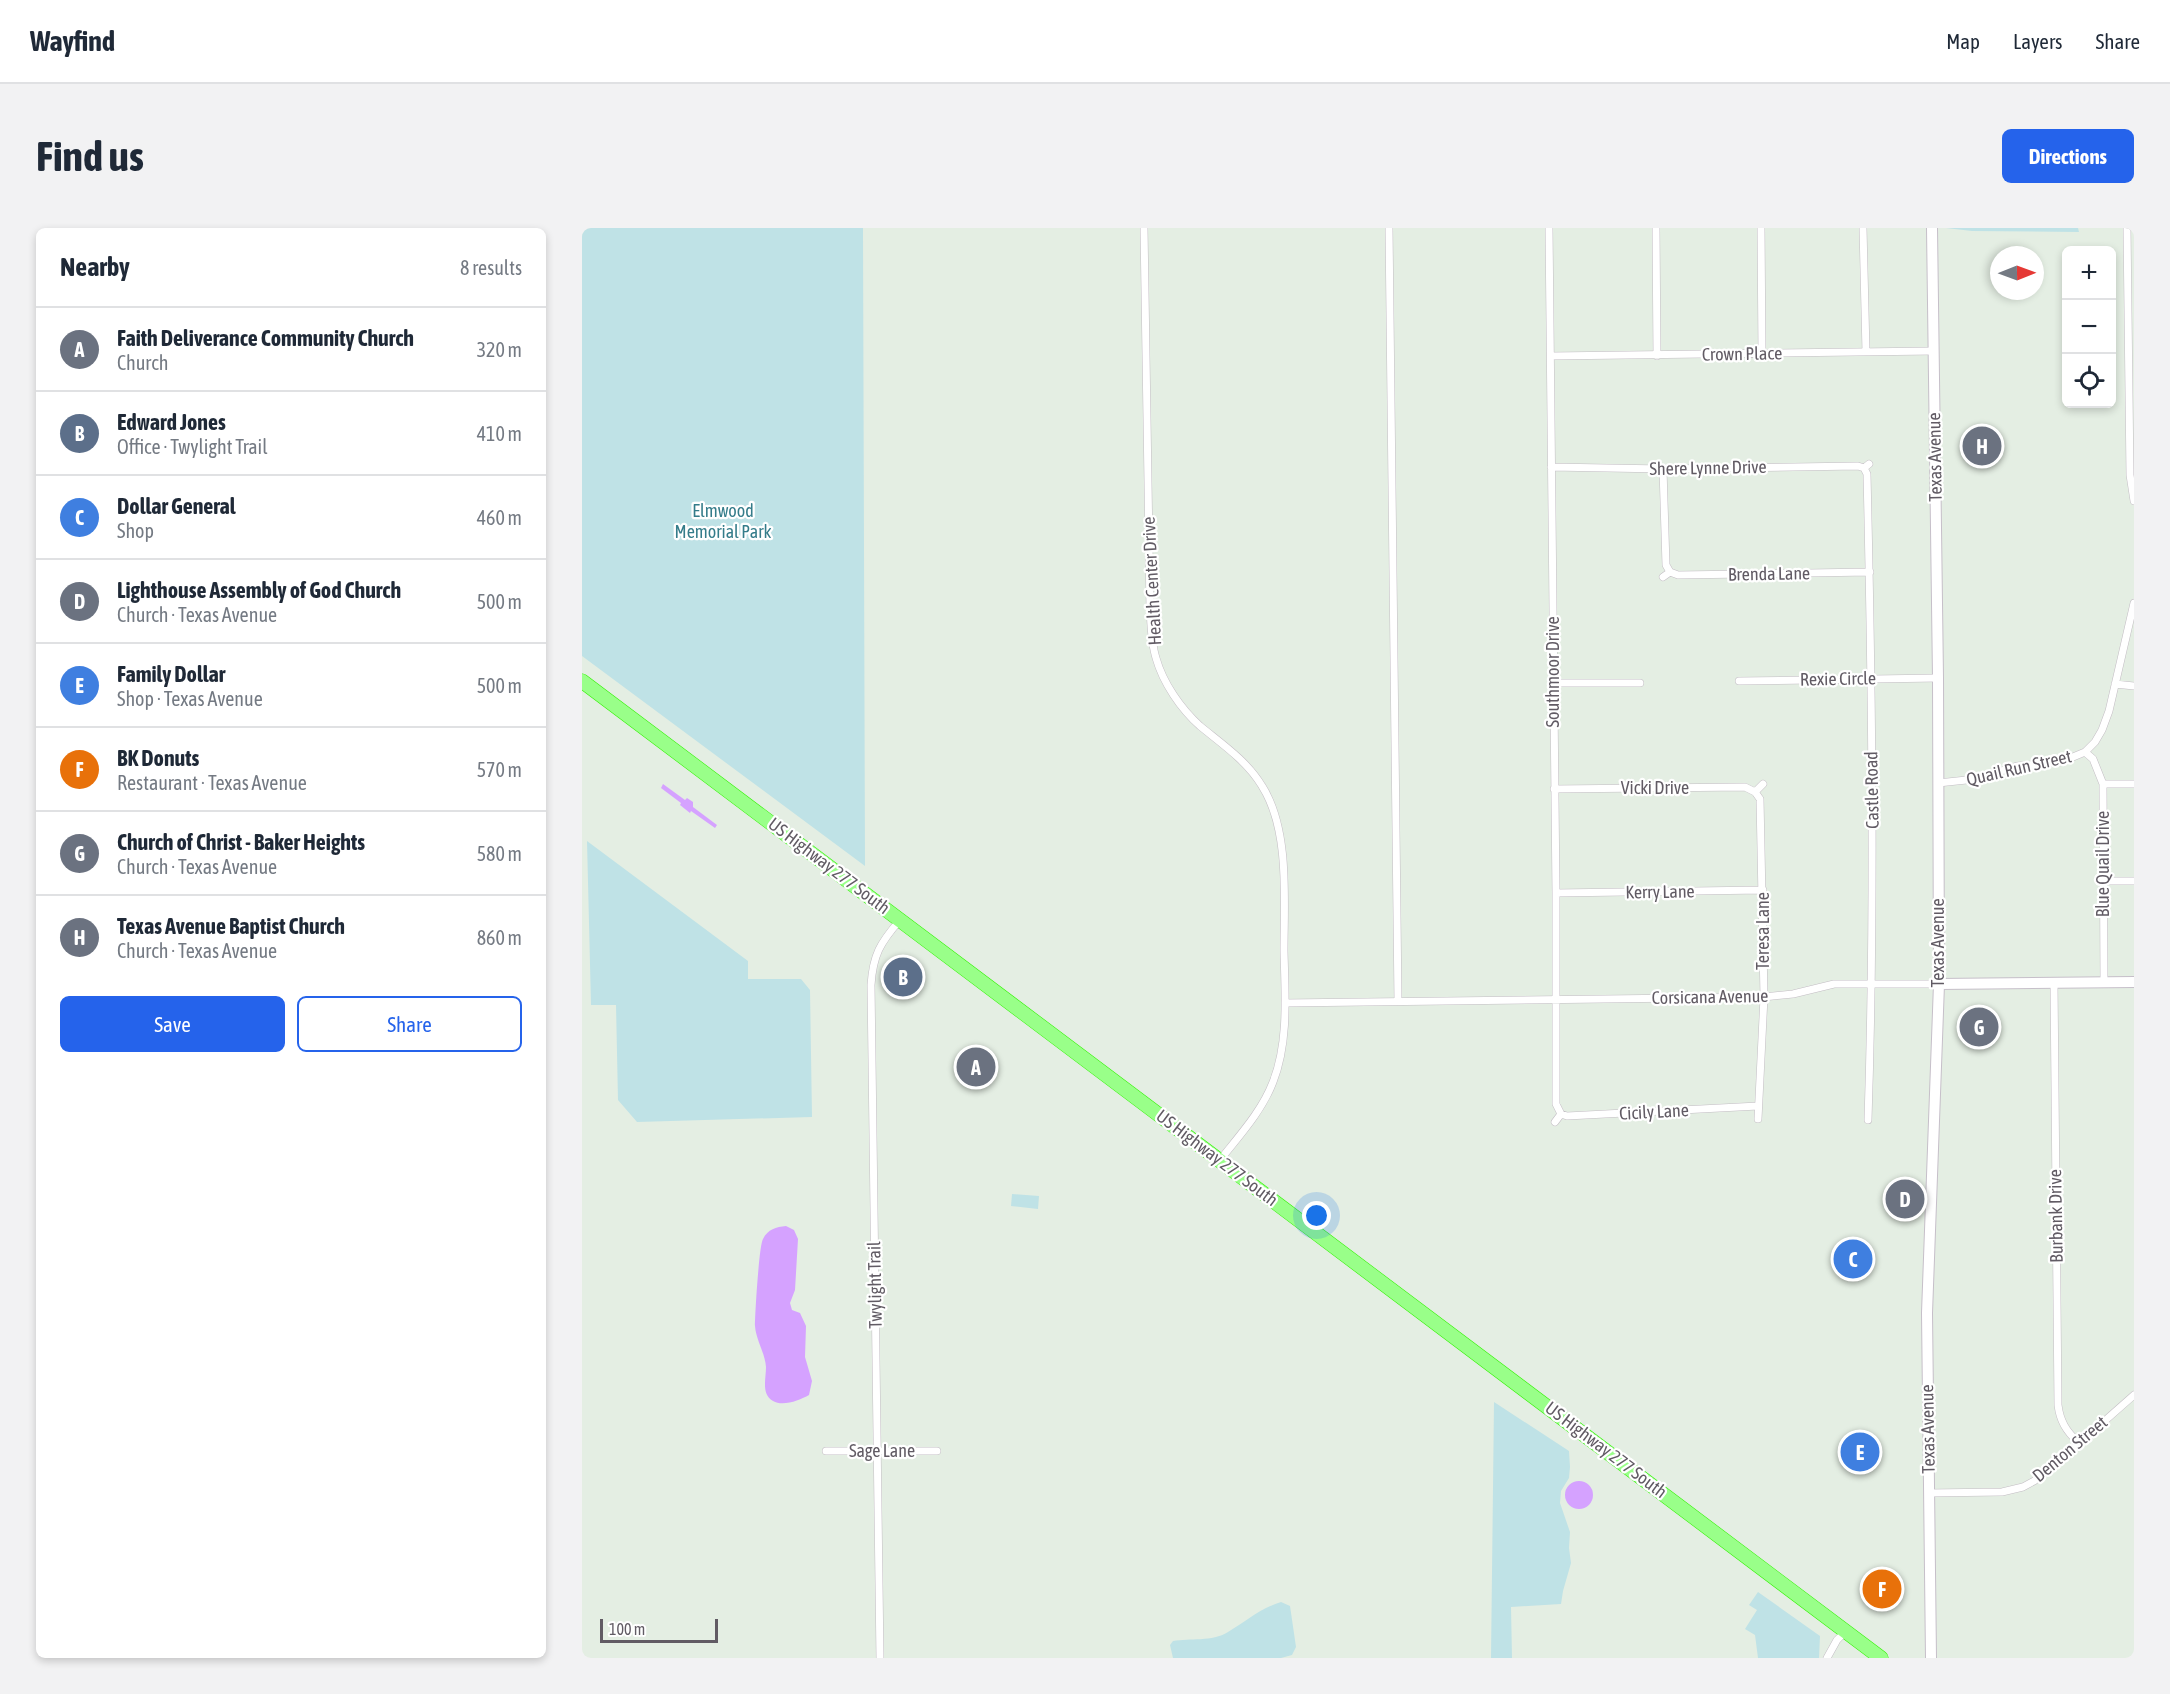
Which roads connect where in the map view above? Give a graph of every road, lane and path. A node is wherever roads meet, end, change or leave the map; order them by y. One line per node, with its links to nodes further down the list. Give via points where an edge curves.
1 (1144, 228): 53 (street, Health Center Drive, via 1151,633 1156,658 1178,702 1248,768 1273,807 1281,848)
2 (1389, 228): 52 (street)
3 (1549, 228): 13 (street, Southmoor Drive)
4 (1656, 228): 14 (street)
5 (1761, 228): 12 (street)
6 (1863, 228): 11 (street)
7 (1932, 228): 10 (street, Texas Avenue)
8 (2127, 228): 9 (street)
9 (2131, 278): 15 (street)
10 (1934, 351): 11 (street, Crown Place); 25 (street, Texas Avenue)
11 (1866, 352): 12 (street, Crown Place)
12 (1762, 354): 14 (street, Crown Place)
13 (1551, 356): 14 (street, Crown Place); 17 (street, Southmoor Drive)
14 (1657, 356)
15 (2132, 383): 19 (street)
16 (1867, 466): 18 (street, Shere Lynne Drive); 22 (street, Castle Road)
17 (1551, 467): 18 (street, Shere Lynne Drive); 30 (street, Southmoor Drive)
18 (1663, 469): 21 (street, via 1666,566)
19 (2133, 486): 20 (street)
20 (2134, 501)
21 (1670, 572): 22 (street, Brenda Lane); 23 (street)
22 (1870, 572): 26 (street, Castle Road)
23 (1663, 577)
24 (2134, 603): 31 (street, Quail Run Street)
25 (1938, 678): 26 (street, Rexie Circle); 34 (street, Texas Avenue)
26 (1870, 679): 28 (street, Rexie Circle); 45 (street, Castle Road)
27 (582, 681): 44 (highway, US Highway 277 South)
28 (1739, 681)
29 (1640, 682): 30 (street)
30 (1554, 683): 38 (street, Southmoor Drive)
31 (2115, 684): 32 (street); 33 (street, Quail Run Street, via 2102,730)
32 (2134, 686)
33 (2085, 752): 34 (street, Quail Run Street, via 2061,762 2017,766 1976,779); 36 (street, Blue Quail Drive, via 2093,759)
34 (1938, 783): 49 (street, Texas Avenue)
35 (1763, 784): 39 (street)
36 (2103, 784): 37 (street); 40 (street, Blue Quail Drive)
37 (2134, 784)
38 (1554, 789): 39 (street, Vicki Drive, via 1745,788); 43 (street, Southmoor Drive)
39 (1755, 792): 42 (street, Teresa Lane, via 1760,799)
40 (2103, 881): 41 (street); 46 (street, Blue Quail Drive)
41 (2134, 881)
42 (1763, 890): 43 (street, Kerry Lane); 50 (street, Teresa Lane)
43 (1556, 893): 51 (street, Southmoor Drive)
44 (900, 920): 59 (highway, US Highway 277 South); 63 (street, Twylight Trail, via 877,951 871,985)
45 (1873, 982): 49 (street, Corsicana Avenue); 50 (street, Corsicana Avenue, via 1834,984); 57 (street, Castle Road)
46 (2104, 982): 47 (street, Corsicana Avenue); 48 (street, Corsicana Avenue)
47 (2134, 982)
48 (2054, 983): 49 (street, Corsicana Avenue); 61 (street, Burbank Drive, via 2058,1405 2067,1431)
49 (1939, 984): 65 (street, Texas Avenue, via 1927,1313)
50 (1764, 997): 51 (street, Corsicana Avenue); 54 (street, Teresa Lane)
51 (1556, 999): 52 (street, Corsicana Avenue); 55 (street, Southmoor Drive, via 1556,1104)
52 (1398, 1001): 53 (street, Corsicana Avenue)
53 (1285, 1003): 59 (street, Health Center Drive, via 1284,1033 1274,1080 1266,1099)
54 (1758, 1107): 55 (street, Cicily Lane); 56 (street, Teresa Lane)
55 (1560, 1114): 58 (street)
56 (1758, 1119)
57 (1868, 1120)
58 (1555, 1122)
59 (1220, 1160): 66 (highway, US Highway 277 South)
60 (2134, 1395): 61 (street, Denton Street)
61 (2078, 1442): 65 (street, Denton Street, via 2023,1487)
62 (825, 1451): 63 (street, Sage Lane)
63 (877, 1451): 64 (street, Sage Lane); 67 (street, Twylight Trail)
64 (938, 1451)
65 (1929, 1493): 70 (street, Texas Avenue)
66 (1846, 1631): 68 (street); 69 (highway, US Highway 277 South)
67 (880, 1658)
68 (1827, 1658)
69 (1881, 1658)
70 (1931, 1658)

